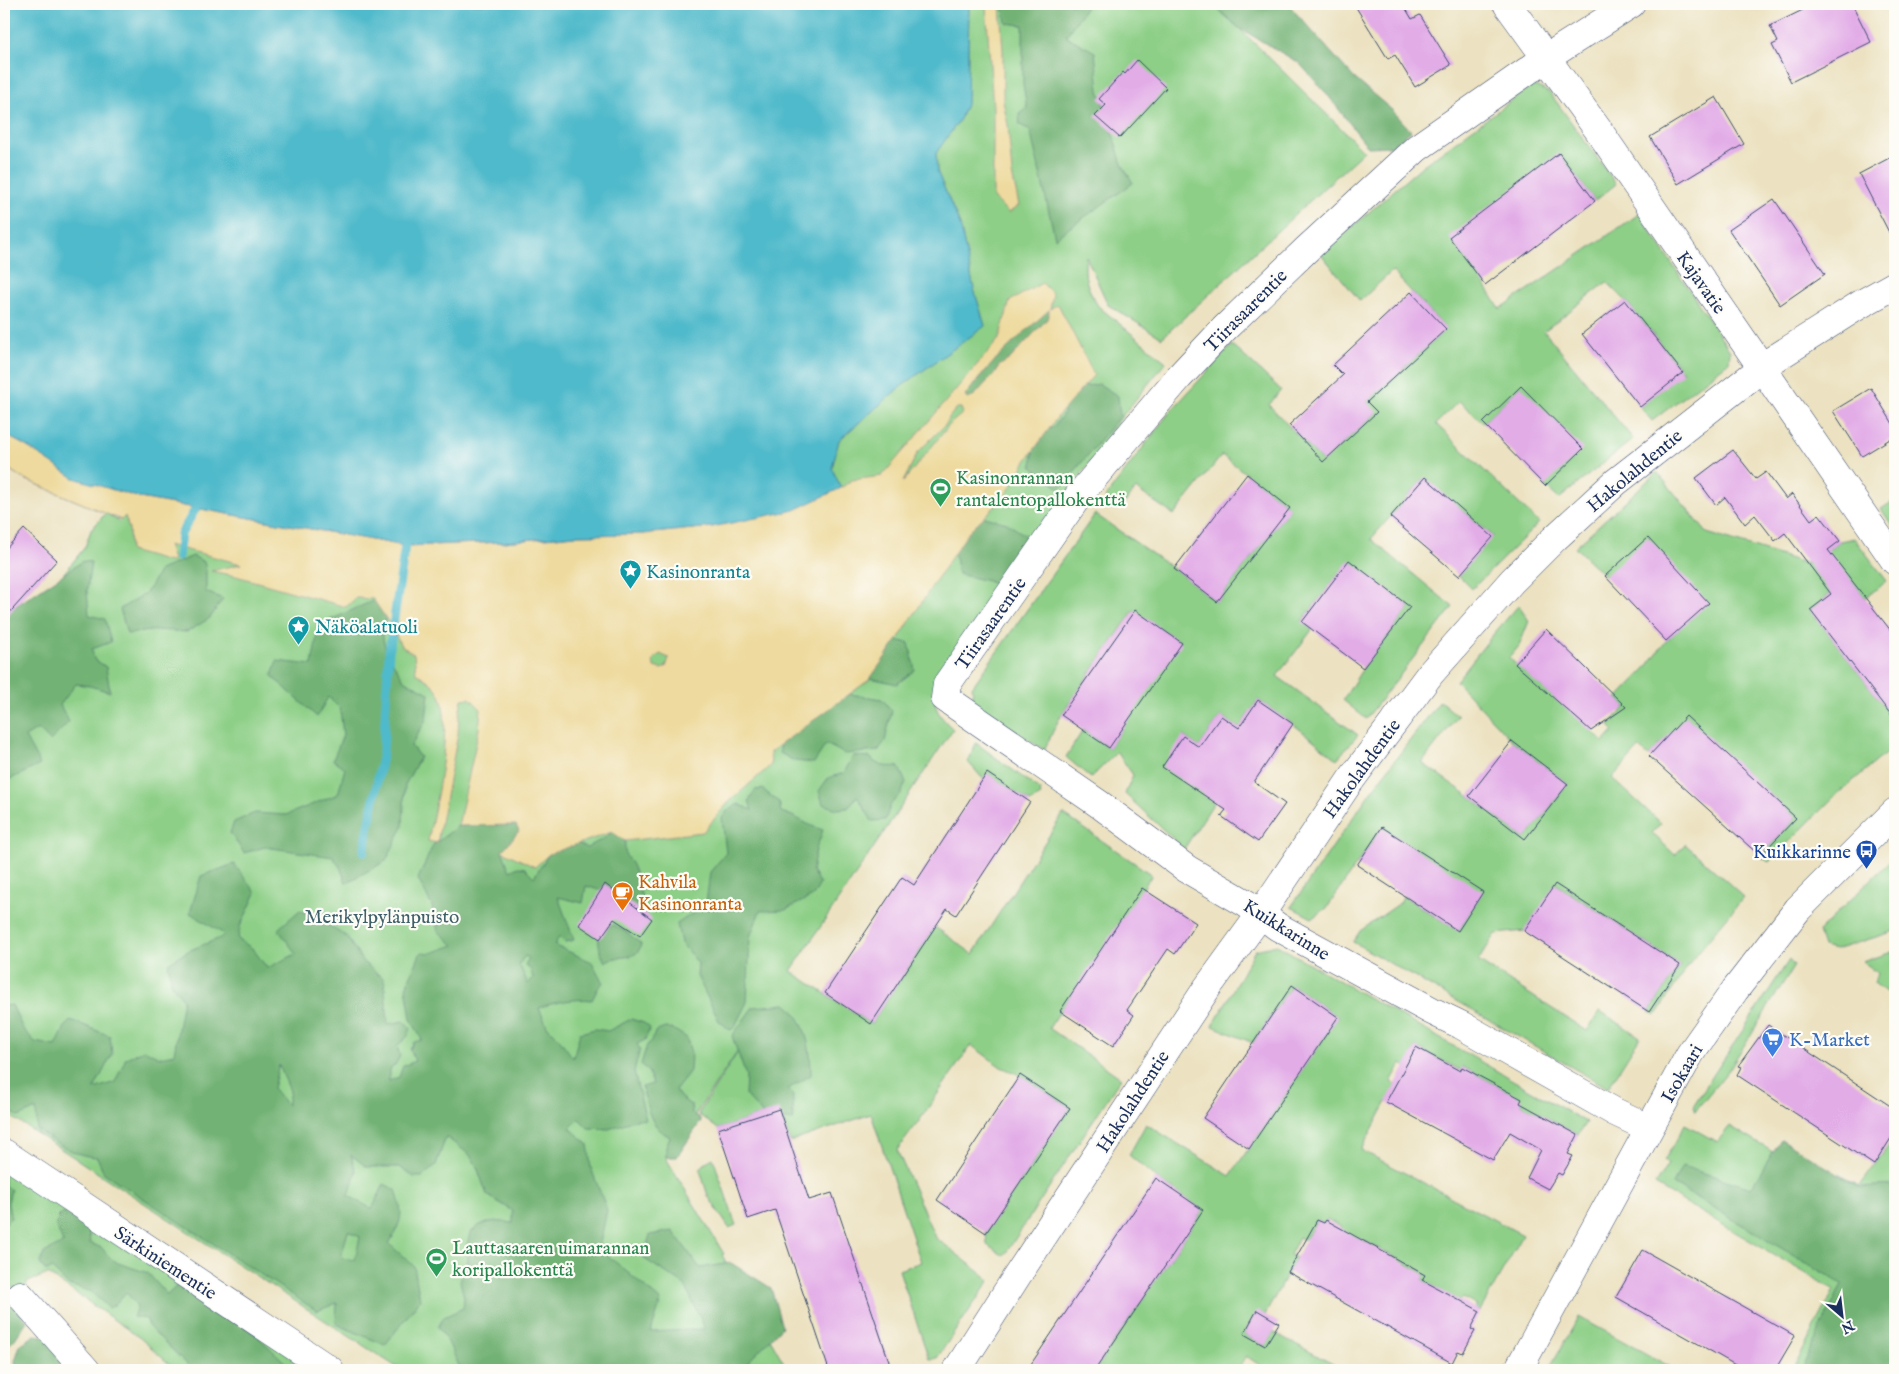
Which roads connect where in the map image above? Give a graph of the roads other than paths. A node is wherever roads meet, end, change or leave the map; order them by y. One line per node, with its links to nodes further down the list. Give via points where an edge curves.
1 (1507, 4): 3 (street, Kajavatie)
2 (1631, 4): 3 (street, Tiirasaarentie)
3 (1546, 58): 5 (street, Kajavatie); 7 (street, Tiirasaarentie, via 1411,154 1224,329 1079,495 947,684)
4 (1895, 285): 5 (street, Hakolahdentie)
5 (1761, 368): 6 (street, Kajavatie); 9 (street, Hakolahdentie, via 1616,482 1554,539 1469,628 1350,780)
6 (1895, 562)
7 (945, 698): 9 (street, Kuikkarinne, via 1186,868)
8 (1895, 812): 10 (street, Isokaari, via 1798,909 1768,946 1690,1054)
9 (1260, 915): 10 (street, Kuikkarinne, via 1322,952); 15 (street, Hakolahdentie, via 1202,995)
10 (1649, 1128): 16 (street, Isokaari)
11 (4, 1153): 14 (street, Särkiniementie)
12 (20, 1295): 13 (street)
13 (86, 1370)
14 (330, 1370)
15 (957, 1370)
16 (1518, 1370)

